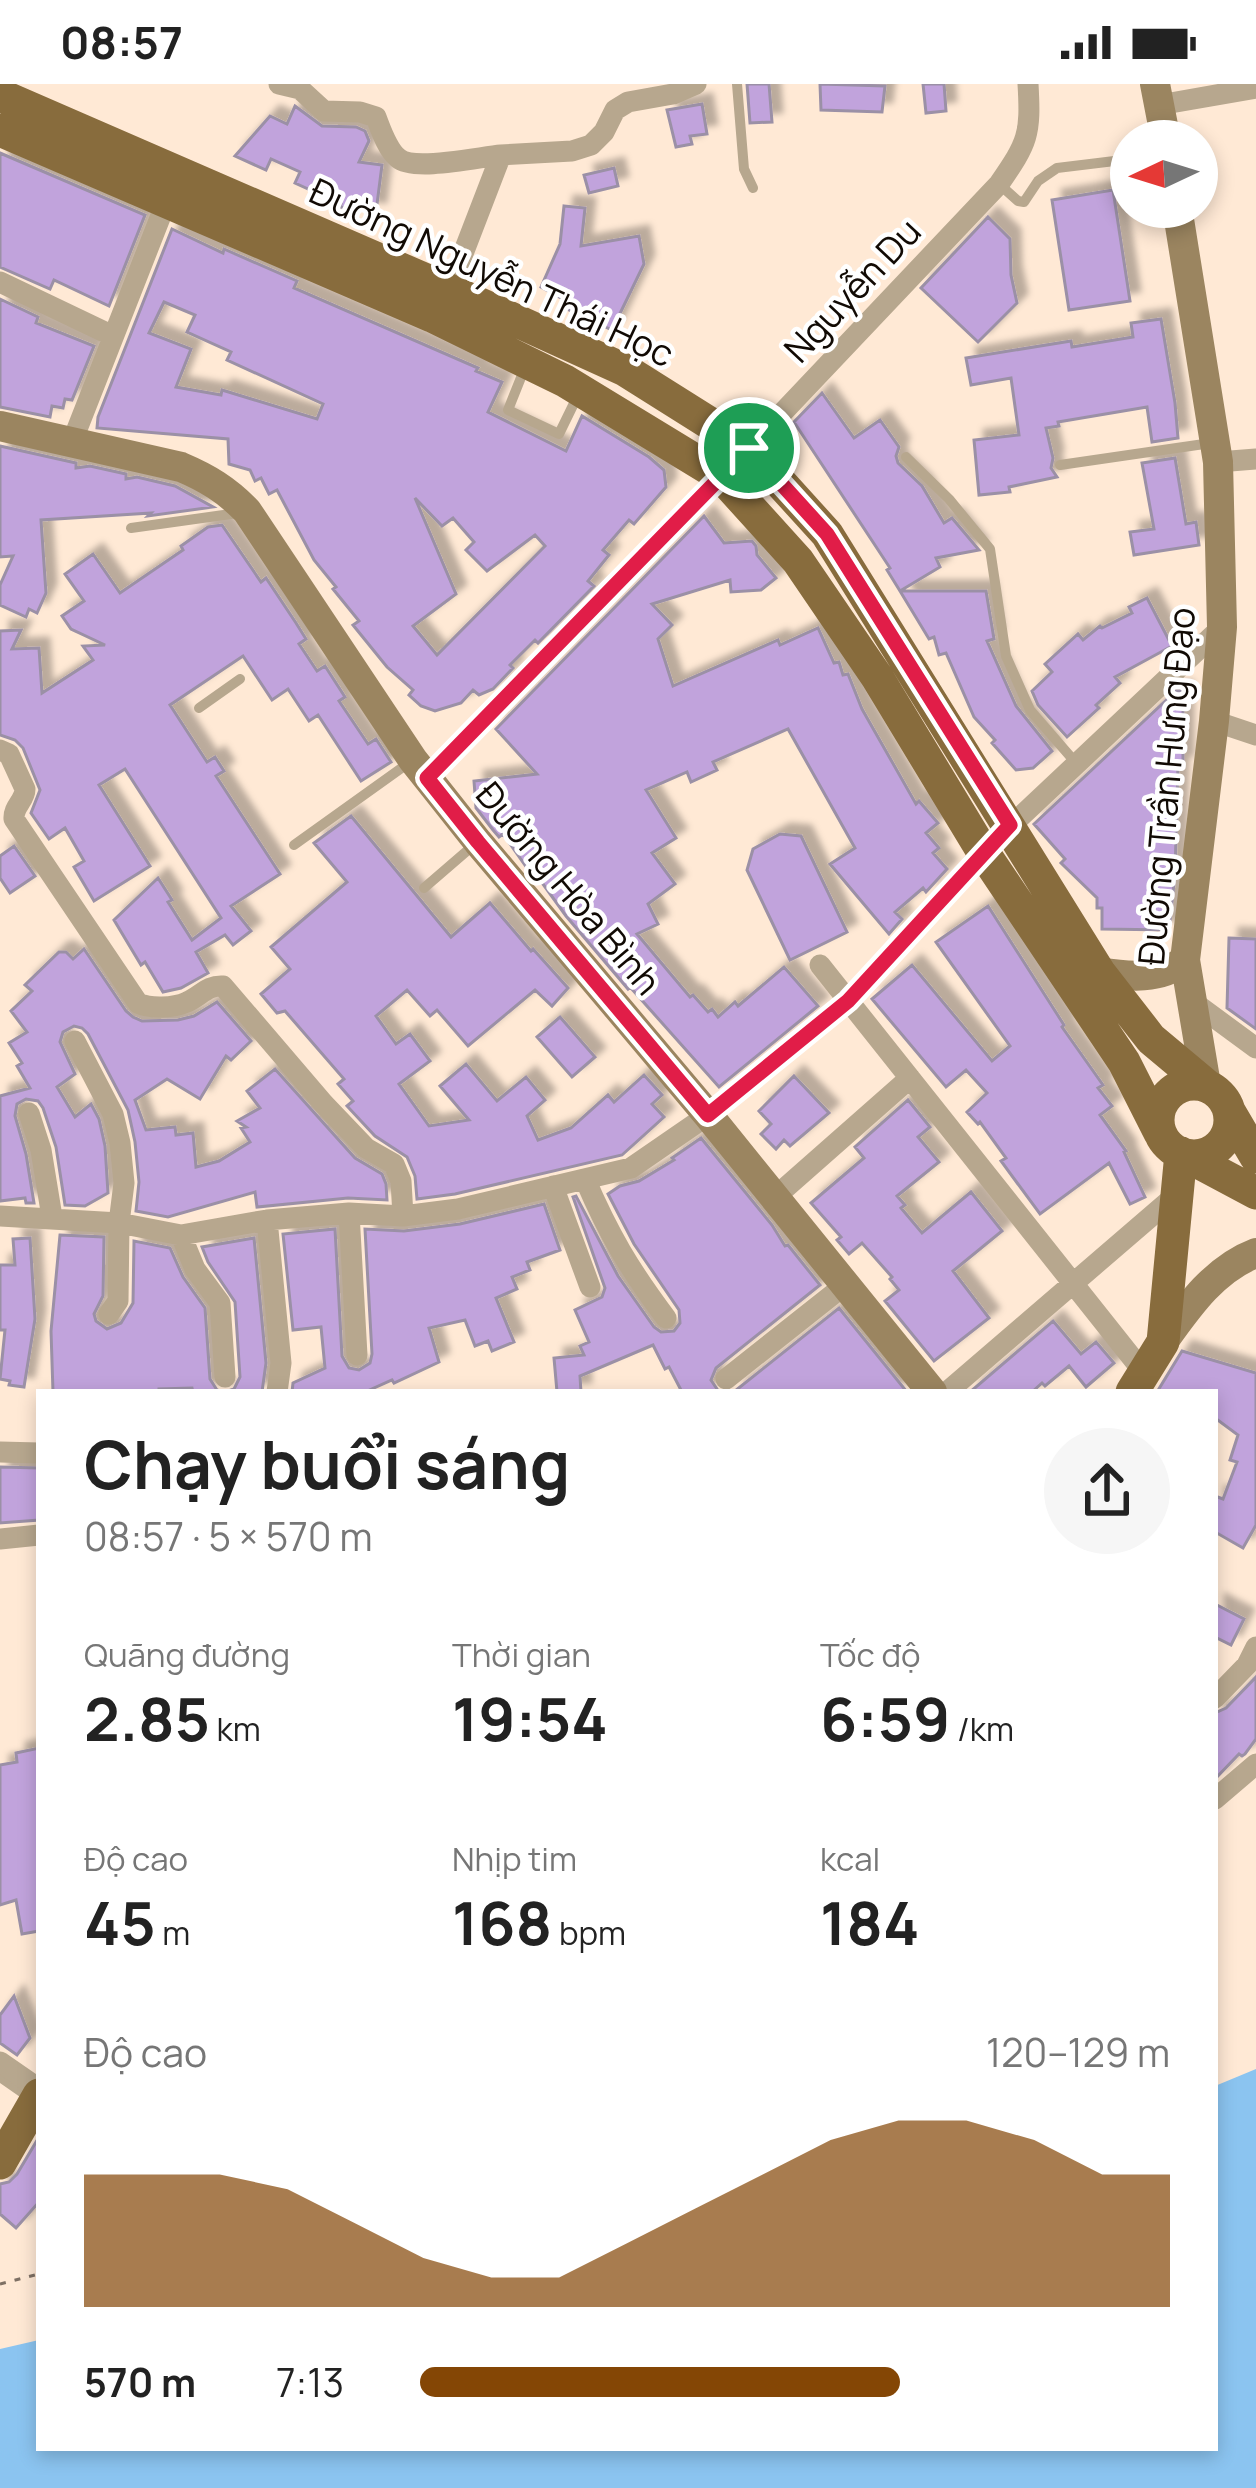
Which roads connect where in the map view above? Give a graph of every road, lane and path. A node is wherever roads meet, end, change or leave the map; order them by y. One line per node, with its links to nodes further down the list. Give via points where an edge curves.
1 (279, 84): 9 (street, via 300,89 324,111 376,117 403,163)
2 (696, 84): 9 (street, via 628,102 591,145)
3 (737, 84): 12 (lane, via 744,169)
4 (1028, 84): 11 (street, Nguyễn Du, via 1028,139)
5 (1256, 88): 6 (street)
6 (1157, 94)
7 (0, 95): 16 (main road, Đường Nguyễn Thái Học)
8 (0, 130): 13 (main road, Đường Nguyễn Thái Học)
9 (501, 155): 16 (street)
10 (1110, 162): 11 (lane, via 1057,168 1024,202)
11 (999, 184): 22 (street, Nguyễn Du)
12 (753, 188)
13 (167, 200): 17 (street); 18 (main road, Đường Nguyễn Thái Học)
14 (1180, 228): 23 (street, Đường Trần Hưng Đạo)
15 (0, 282): 17 (street)
16 (449, 290): 22 (main road, Đường Nguyễn Thái Học, via 625,370)
17 (113, 336): 21 (street)
18 (527, 363): 19 (main road, Đường Nguyễn Thái Học); 19 (lane, via 508,410 559,434)
19 (580, 390): 27 (main road, Đường Nguyễn Thái Học)
20 (0, 426): 21 (street, Đường Hòa Bình)
21 (72, 442): 28 (street, Đường Hòa Bình, via 181,467 228,491)
22 (749, 448): 27 (street, Nguyễn Du); 38 (main road, Đường Nguyễn Thái Học, via 827,534)
23 (1216, 452): 25 (street); 26 (lane); 30 (street, Đường Trần Hưng Đạo)
24 (906, 458): 36 (lane, via 990,550 1006,656 1030,710)
25 (1256, 459)
26 (1060, 465)
27 (722, 476): 37 (street, Nguyễn Du); 41 (main road, Đường Nguyễn Thái Học, via 798,561)
28 (247, 511): 29 (lane); 37 (street, Đường Hòa Bình)
29 (131, 528)
30 (1222, 627): 33 (street, Đường Trần Hưng Đạo); 36 (street)
31 (240, 679): 32 (lane)
32 (199, 708)
33 (1214, 721): 34 (street); 43 (street, Đường Trần Hưng Đạo)
34 (1256, 735)
35 (0, 750): 63 (street, via 25,789 14,819 138,1003 184,1004 223,986 352,1134 394,1165)
36 (1076, 764): 38 (street)
37 (420, 769): 39 (street, Đường Hòa Bình); 40 (lane)
38 (1010, 825): 41 (street); 45 (main road, Đường Nguyễn Thái Học)
39 (478, 842): 42 (lane); 53 (street, Đường Hòa Bình)
40 (294, 845)
41 (982, 852): 46 (street); 54 (main road, Đường Nguyễn Thái Học)
42 (424, 888)
43 (1185, 960): 45 (street, via 1145,976); 47 (street, Đường Trần Hưng Đạo)
44 (820, 965): 46 (street)
45 (1099, 972): 51 (main road, Đường Nguyễn Thái Học, via 1151,1039)
46 (848, 1001): 50 (street); 53 (street)
47 (1192, 1001): 49 (street); 51 (street, Đường Trần Hưng Đạo)
48 (75, 1041): 66 (street, via 113,1114 124,1183)
49 (1256, 1048)
50 (910, 1078): 60 (street); 69 (street)
51 (1217, 1098): 54 (main road, via 1228,1133 1222,1143 1203,1155); 54 (main road, via 1194,1084 1172,1090 1158,1121); 55 (main road, Đường Nguyễn Thái Học)
52 (28, 1113): 64 (street)
53 (708, 1115): 56 (street, via 631,1168); 60 (street, Đường Hòa Bình)
54 (1171, 1143): 58 (main road); 59 (main road)
55 (1256, 1157)
56 (585, 1179): 57 (street); 73 (street, via 622,1257)
57 (553, 1186): 63 (street); 71 (street)
58 (1256, 1192)
59 (1178, 1193): 69 (street); 74 (main road)
60 (775, 1197): 70 (street, Đường Hòa Bình)
61 (349, 1213): 63 (street); 65 (street); 75 (street)
62 (0, 1216): 64 (street)
63 (403, 1216)
64 (52, 1217): 66 (street)
65 (267, 1220): 67 (street); 79 (street)
66 (119, 1223): 67 (street); 72 (street, via 118,1301)
67 (182, 1235): 76 (street, via 194,1269 220,1303)
68 (1256, 1253): 74 (street, via 1196,1295)
69 (1073, 1283): 78 (street); 81 (street)
70 (846, 1284): 77 (street); 80 (street, Đường Hòa Bình)
71 (590, 1287)
72 (109, 1314)
73 (667, 1318)
74 (1163, 1342): 78 (main road)
75 (357, 1354)
76 (225, 1377)
77 (726, 1379)
78 (1139, 1383)
79 (278, 1389)
80 (930, 1389)
81 (950, 1389)
82 (0, 1452): 83 (street)
83 (36, 1453)
84 (36, 1535): 85 (street)
85 (0, 1539)
86 (1256, 1647): 87 (street)
87 (1218, 1695)
88 (1256, 1764): 89 (street)
89 (1218, 1796)
90 (0, 2062): 92 (street)
91 (0, 2077): 93 (lane)
92 (36, 2094)
93 (36, 2095)
94 (36, 2100): 95 (main road)
95 (0, 2163)
96 (36, 2275): 97 (path)
97 (0, 2284)

